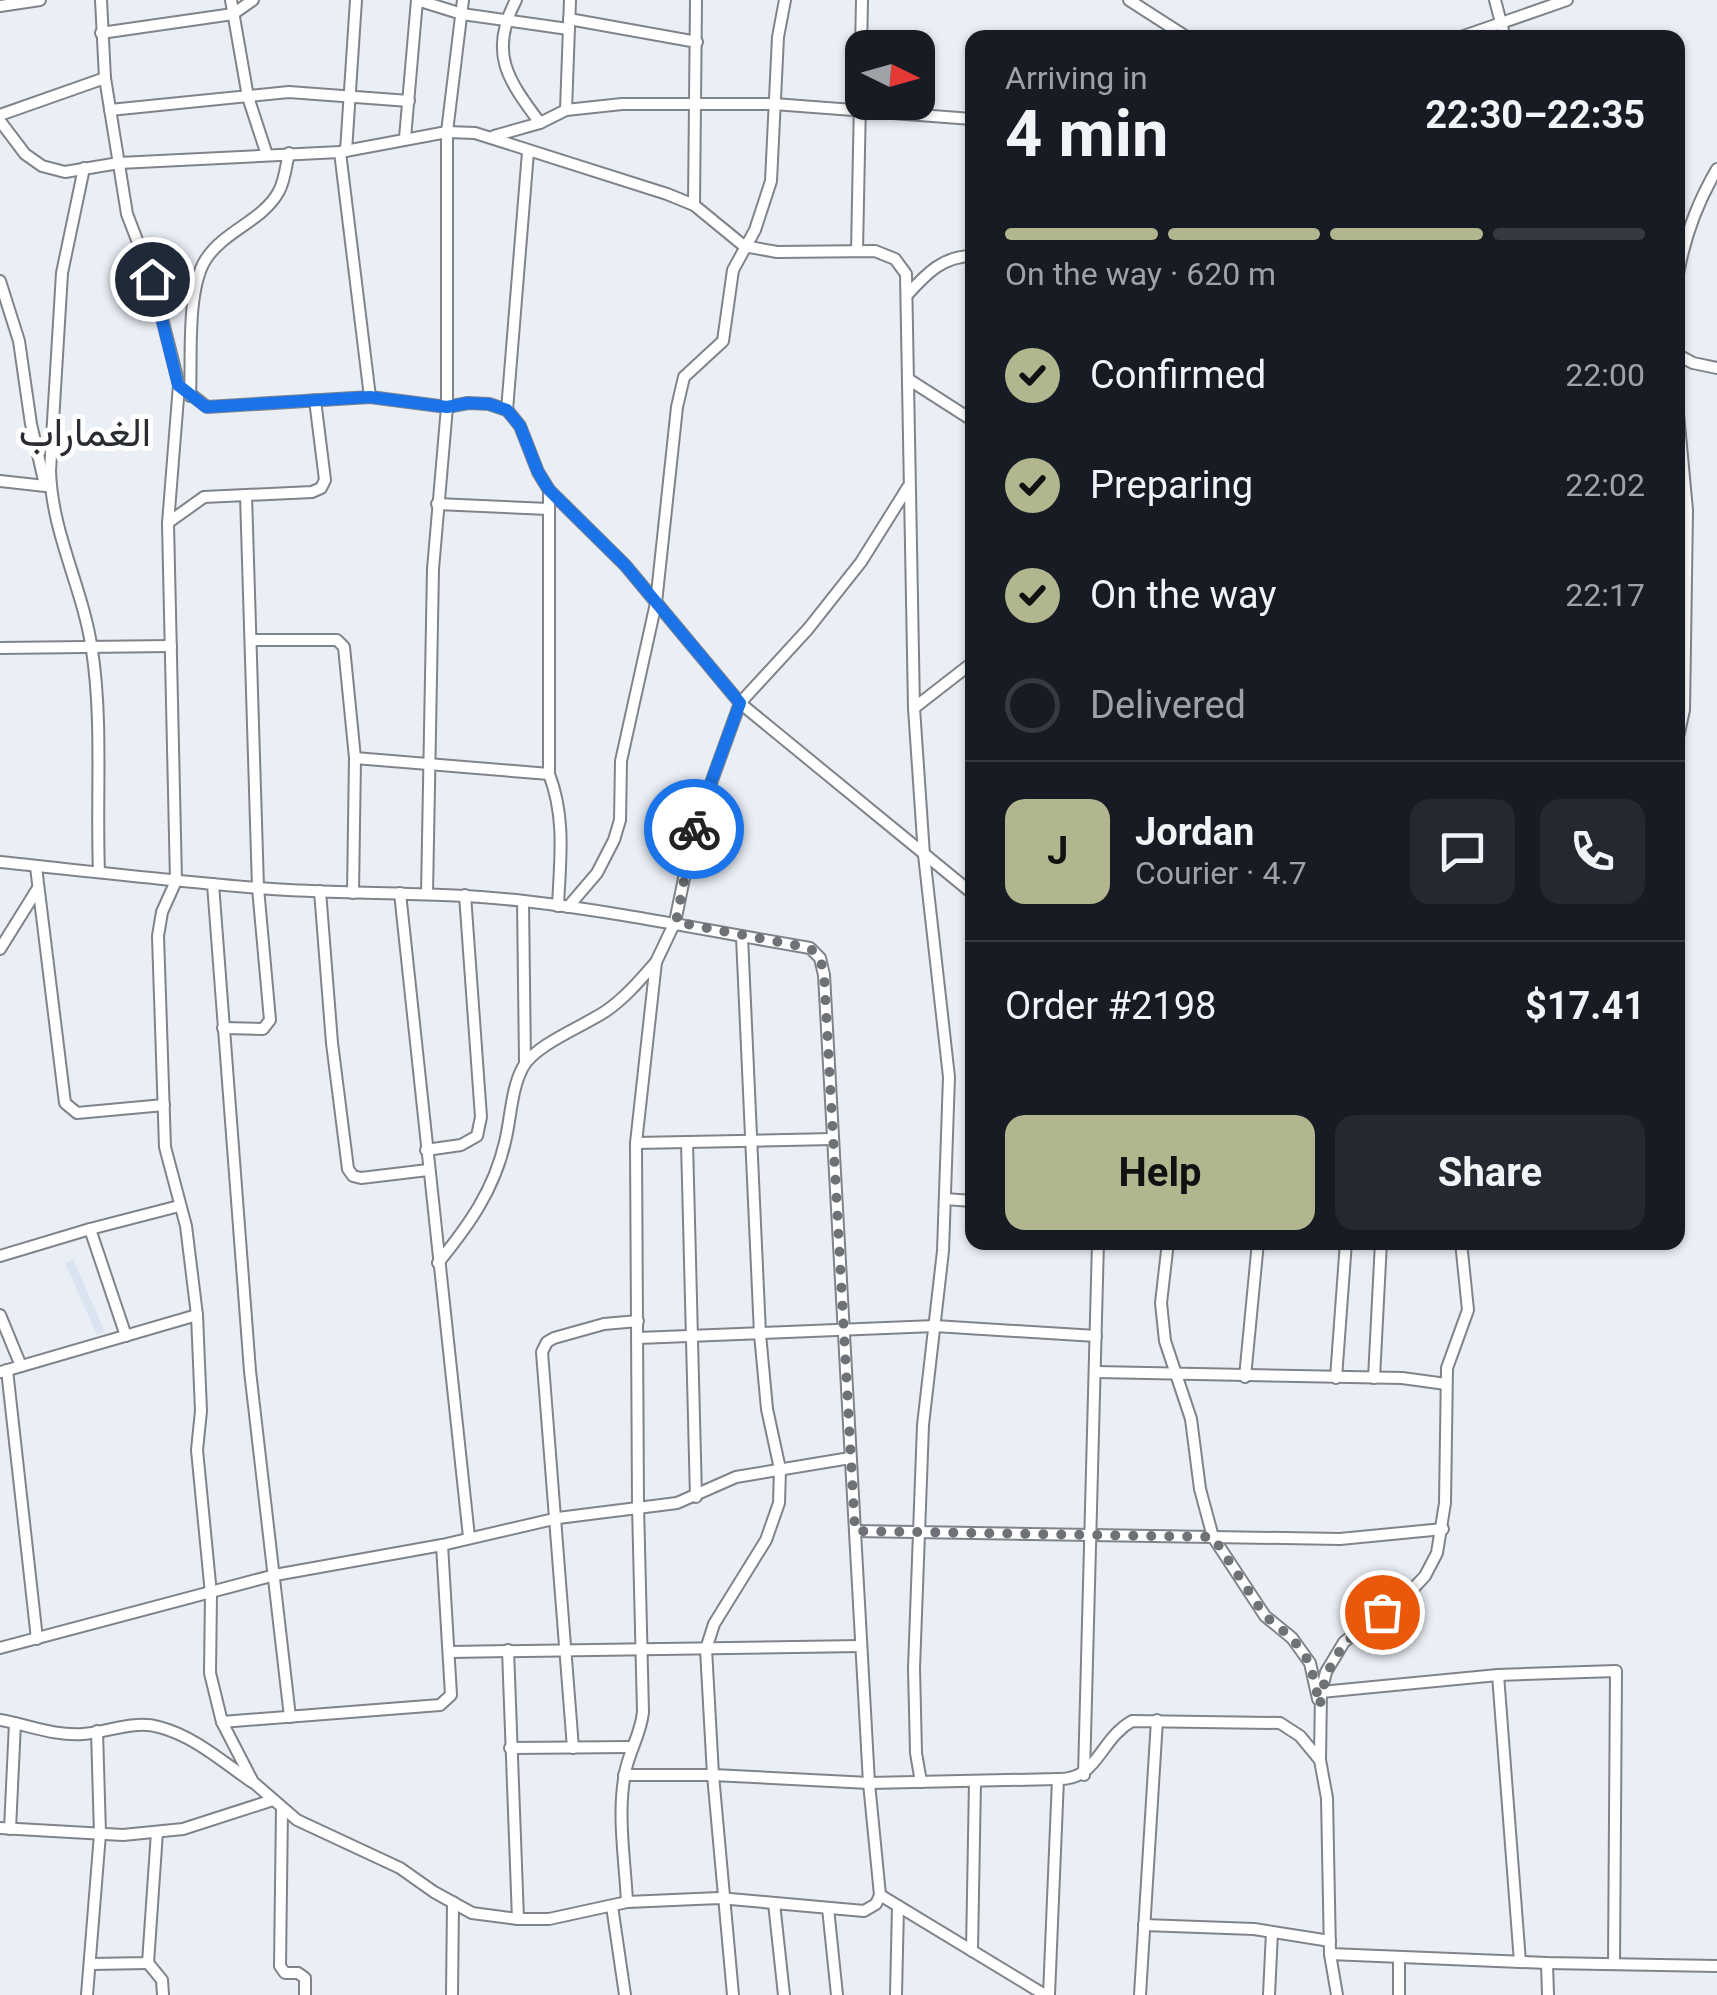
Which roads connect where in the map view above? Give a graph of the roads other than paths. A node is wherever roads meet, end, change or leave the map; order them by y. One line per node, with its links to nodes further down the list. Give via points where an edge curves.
1 (40, 0): 15 (street)
2 (101, 0): 26 (street)
3 (230, 0): 17 (street)
4 (253, 0): 17 (street)
5 (356, 0): 29 (street)
6 (463, 0): 18 (street)
7 (516, 0): 19 (street)
8 (570, 0): 21 (street)
9 (696, 0): 27 (street)
10 (784, 0): 33 (street)
11 (862, 0): 22 (street)
12 (1129, 0): 23 (street)
13 (1495, 0): 20 (street)
14 (1567, 0): 20 (street)
15 (24, 1): 16 (street)
16 (0, 6)
17 (232, 14): 26 (street); 30 (street)
18 (462, 14): 19 (street); 31 (street, via 417,0); 42 (street)
19 (506, 19): 21 (street); 41 (street, via 508,77)
20 (1503, 22): 24 (street); 25 (street)
21 (569, 24): 27 (street); 36 (street)
22 (861, 30)
23 (1176, 30)
24 (1480, 30)
25 (1504, 30)
26 (101, 33): 28 (street)
27 (697, 42): 32 (street)
28 (105, 78): 35 (street); 38 (street)
29 (348, 95): 30 (street); 31 (street); 45 (street)
30 (248, 97): 35 (street); 48 (street)
31 (408, 101): 44 (street)
32 (697, 103): 33 (street); 36 (street); 52 (street)
33 (774, 104): 34 (street); 54 (street, via 771,181)
34 (845, 109)
35 (110, 110): 49 (street)
36 (566, 110): 41 (street)
37 (935, 116): 39 (street)
38 (0, 118): 50 (street, via 42,166)
39 (965, 118)
40 (860, 120): 55 (street)
41 (540, 123): 43 (street)
42 (447, 132): 43 (street); 44 (street); 66 (street)
43 (494, 137): 46 (street)
44 (405, 138): 45 (street)
45 (343, 151): 47 (street); 64 (street)
46 (528, 152): 52 (street); 67 (street)
47 (288, 153): 48 (street); 63 (street, via 282,188 270,205 204,261 195,286)
48 (267, 154): 49 (street)
49 (119, 163): 50 (street); 62 (street, via 127,214 152,279)
50 (84, 168): 73 (street, via 62,273)
51 (1717, 169): 53 (street)
52 (694, 205): 54 (street)
53 (1685, 236)
54 (744, 246): 55 (street); 78 (street, via 733,270 723,341 684,377)
55 (857, 251): 58 (street, via 895,259 906,274)
56 (965, 256): 58 (street, via 932,268)
57 (0, 281): 73 (street, via 19,341)
58 (908, 295): 61 (street)
59 (1685, 359): 60 (street)
60 (1717, 368)
61 (908, 380): 68 (street); 70 (street)
62 (178, 385): 63 (street); 77 (street)
63 (190, 396): 65 (street, via 206,407 227,408)
64 (370, 397): 65 (street); 66 (street)
65 (316, 400): 74 (street, via 321,488)
66 (447, 407): 67 (street, via 489,404); 75 (street)
67 (507, 410): 72 (street)
68 (965, 416)
69 (0, 481): 73 (street)
70 (910, 483): 85 (street, via 861,562); 86 (street)
71 (1685, 489): 80 (street)
72 (549, 490): 76 (street); 78 (street)
73 (48, 492): 83 (street)
74 (246, 495): 77 (street, via 204,498); 79 (street)
75 (437, 504): 76 (street); 88 (street)
76 (549, 508): 89 (street)
77 (168, 522): 81 (street)
78 (656, 603): 85 (street); 105 (street, via 621,761 614,840 597,872)
79 (251, 640): 87 (street, via 341,643); 98 (street)
80 (1685, 643)
81 (171, 646): 83 (street); 94 (street)
82 (0, 648): 83 (street)
83 (92, 649): 93 (street)
84 (965, 668): 86 (street)
85 (740, 703): 90 (street); 106 (street, via 694,830)
86 (914, 708): 90 (street)
87 (354, 758): 88 (street); 100 (street)
88 (428, 766): 89 (street); 102 (street)
89 (549, 774): 105 (street, via 562,829)
90 (924, 855): 97 (street); 119 (street, via 949,1077)
91 (0, 862): 92 (street)
92 (36, 867): 93 (street); 96 (street)
93 (98, 872): 94 (street)
94 (176, 880): 95 (street); 112 (street, via 158,936)
95 (213, 884): 98 (street); 110 (street)
96 (39, 887): 108 (street); 112 (street, via 65,1103 77,1113)
97 (965, 887)
98 (258, 888): 99 (street); 110 (street, via 270,1020 263,1029)
99 (320, 892): 100 (street); 118 (street, via 348,1169 361,1178)
100 (352, 893): 101 (street)
101 (400, 894): 102 (street); 117 (street)
102 (427, 894): 103 (street)
103 (465, 896): 104 (street); 117 (street, via 481,1117 476,1136)
104 (523, 901): 105 (street); 111 (street)
105 (563, 906): 106 (street)
106 (676, 922): 107 (street); 109 (street)
107 (742, 937): 113 (street, via 810,948 820,958); 114 (street)
108 (0, 948)
109 (656, 962): 111 (street, via 609,1010); 116 (street)
110 (222, 1028): 161 (street, via 250,1371)
111 (525, 1063): 130 (street, via 490,1189)
112 (164, 1105): 121 (street, via 165,1147)
113 (832, 1139): 114 (street); 135 (street)
114 (750, 1141): 115 (street); 136 (street)
115 (687, 1142): 116 (street); 139 (street)
116 (636, 1143): 133 (street)
117 (426, 1150): 118 (street)
118 (428, 1170): 130 (street)
119 (945, 1199): 120 (street); 134 (street)
120 (965, 1200)
121 (180, 1206): 122 (street); 132 (street)
122 (90, 1229): 129 (street); 137 (street)
123 (1098, 1250): 138 (street)
124 (1167, 1250): 144 (street, via 1161,1303)
125 (1257, 1250): 145 (street)
126 (1345, 1250): 146 (street)
127 (1382, 1250): 147 (street)
128 (1462, 1250): 148 (street, via 1468,1310)
129 (0, 1256)
130 (438, 1262): 158 (street)
131 (0, 1315): 141 (street)
132 (197, 1315): 137 (street); 162 (street, via 196,1450)
133 (638, 1321): 140 (street); 153 (street, via 554,1338 542,1352)
134 (934, 1326): 135 (street); 138 (street); 156 (street)
135 (843, 1331): 136 (street); 149 (street)
136 (760, 1334): 139 (street); 150 (street)
137 (126, 1336): 141 (street)
138 (1096, 1336): 143 (street)
139 (691, 1337): 140 (street); 151 (street)
140 (638, 1338): 152 (street)
141 (20, 1366): 142 (street)
142 (3, 1372): 163 (street)
143 (1096, 1372): 144 (street); 157 (street)
144 (1178, 1375): 145 (street); 159 (street)
145 (1244, 1377): 146 (street)
146 (1336, 1378): 147 (street)
147 (1374, 1378): 148 (street)
148 (1446, 1384): 154 (street)
149 (850, 1458): 150 (street); 155 (street)
150 (780, 1470): 151 (street, via 736,1477); 166 (street, via 779,1502 766,1540 714,1624)
151 (696, 1497): 152 (street)
152 (638, 1506): 153 (street); 169 (street)
153 (558, 1518): 158 (street); 168 (street)
154 (1442, 1529): 159 (street, via 1340,1539); 172 (street, via 1424,1576 1344,1642)
155 (855, 1531): 156 (street); 164 (street)
156 (919, 1532): 157 (street); 190 (street, via 914,1668)
157 (1088, 1534): 159 (street); 186 (street)
158 (468, 1537): 160 (street)
159 (1213, 1537): 173 (street, via 1265,1616 1310,1663)
160 (442, 1545): 161 (street); 170 (street)
161 (275, 1575): 162 (street); 174 (street)
162 (211, 1594): 163 (street); 177 (street, via 210,1672)
163 (37, 1639): 165 (street)
164 (861, 1646): 166 (street); 191 (street)
165 (0, 1648)
166 (706, 1649): 169 (street); 185 (street)
167 (508, 1650): 168 (street); 170 (street); 181 (street)
168 (568, 1650): 169 (street); 182 (street)
169 (642, 1651): 180 (street, via 644,1712)
170 (449, 1652): 174 (street, via 452,1695 440,1705)
171 (1498, 1674): 172 (street); 211 (street); 215 (street, via 1616,1671)
172 (1321, 1692): 173 (street)
173 (1320, 1706): 183 (street)
174 (290, 1717): 177 (street)
175 (0, 1720): 178 (street)
176 (1157, 1720): 183 (street, via 1280,1722); 186 (street, via 1116,1730); 205 (street)
177 (222, 1722): 189 (street)
178 (15, 1723): 179 (street, via 48,1734); 193 (street)
179 (98, 1732): 189 (street, via 155,1725 183,1734); 195 (street)
180 (631, 1746): 182 (street); 184 (street)
181 (510, 1748): 182 (street); 204 (street)
182 (573, 1748)
183 (1320, 1760): 207 (street)
184 (624, 1775): 185 (street); 199 (street)
185 (713, 1775): 191 (street); 197 (street)
186 (1084, 1775): 187 (street)
187 (1058, 1779): 188 (street); 226 (street)
188 (975, 1781): 190 (street); 208 (street)
189 (253, 1782): 192 (street)
190 (921, 1782): 191 (street)
191 (868, 1783): 196 (street)
192 (278, 1804): 194 (street); 198 (street); 219 (street, via 280,1966 302,1974)
193 (5, 1829): 195 (street)
194 (158, 1832): 195 (street); 213 (street)
195 (100, 1834): 212 (street)
196 (880, 1895): 202 (street); 203 (street, via 864,1910)
197 (725, 1899): 199 (street); 200 (street); 222 (street)
198 (452, 1902): 204 (street); 220 (street)
199 (627, 1902): 201 (street)
200 (774, 1903): 203 (street); 223 (street)
201 (612, 1906): 204 (street); 221 (street)
202 (898, 1906): 208 (street); 225 (street)
203 (828, 1908): 224 (street)
204 (518, 1920)
205 (1144, 1925): 206 (street); 227 (street)
206 (1272, 1932): 207 (street); 228 (street)
207 (1330, 1941): 209 (street)
208 (972, 1951): 226 (street)
209 (1330, 1954): 210 (street); 229 (street)
210 (1399, 1957): 211 (street); 230 (street)
211 (1520, 1962): 214 (street)
212 (90, 1964): 213 (street); 217 (street)
213 (148, 1964): 218 (street, via 162,1980)
214 (1547, 1964): 215 (street); 231 (street)
215 (1614, 1964): 216 (street)
216 (1717, 1966)
217 (87, 1995)
218 (163, 1995)
219 (305, 1995)
220 (452, 1995)
221 (625, 1995)
222 (733, 1995)
223 (784, 1995)
224 (838, 1995)
225 (896, 1995)
226 (1047, 1995)
227 (1140, 1995)
228 (1269, 1995)
229 (1337, 1995)
230 (1399, 1995)
231 (1548, 1995)

